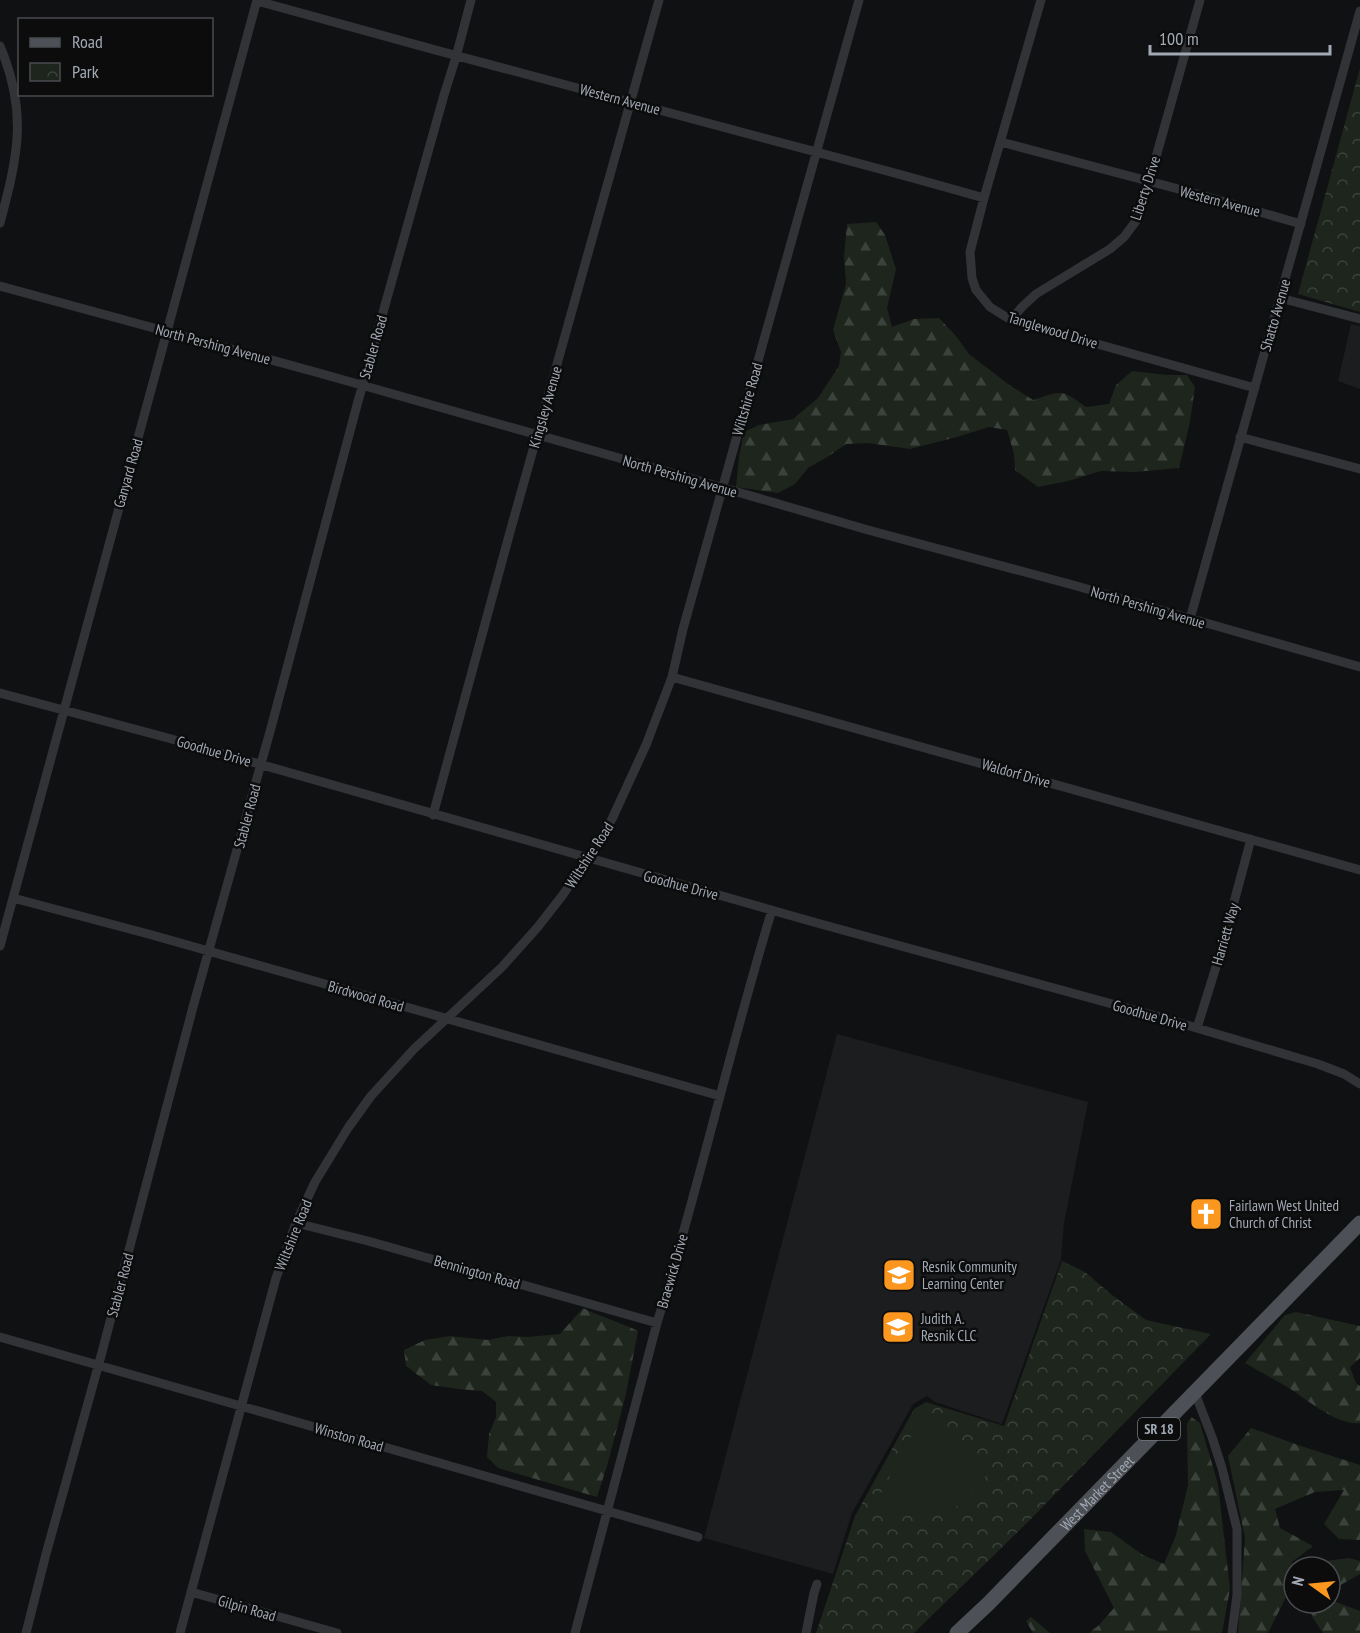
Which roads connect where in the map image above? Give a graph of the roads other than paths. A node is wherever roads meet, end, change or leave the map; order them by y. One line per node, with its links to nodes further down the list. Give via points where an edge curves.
1 (257, 0): 9 (street, Western Avenue); 21 (street, Ganyard Road)
2 (471, 0): 9 (street, Stabler Road)
3 (659, 0): 10 (street, Kingsley Avenue)
4 (859, 0): 12 (street, Wiltshire Road)
5 (1041, 0): 11 (street, Tanglewood Drive)
6 (1200, 0): 13 (street, Liberty Drive)
7 (1360, 11): 16 (street, Shatto Avenue)
8 (0, 46): 15 (street, via 15,92 18,132 16,160)
9 (456, 57): 10 (street, Western Avenue); 22 (street, Stabler Road)
10 (630, 102): 12 (street, Western Avenue); 24 (street, Kingsley Avenue)
11 (1001, 142): 13 (street, Western Avenue); 14 (street, Tanglewood Drive)
12 (817, 152): 14 (street, Western Avenue); 27 (street, Wiltshire Road)
13 (1149, 182): 16 (street, Western Avenue); 20 (street, Liberty Drive, via 1136,221 1124,237 1036,294)
14 (984, 198): 20 (street, Tanglewood Drive, via 970,252 972,278 990,307)
15 (0, 223)
16 (1301, 224): 18 (street, Shatto Avenue)
17 (0, 286): 21 (street, North Pershing Avenue)
18 (1280, 298): 19 (street); 23 (street, Shatto Avenue)
19 (1360, 319)
20 (1011, 320): 23 (street, Tanglewood Drive)
21 (167, 331): 22 (street, North Pershing Avenue); 32 (street, Ganyard Road)
22 (363, 385): 24 (street, North Pershing Avenue); 33 (street, Stabler Road)
23 (1256, 388): 25 (street, Shatto Avenue)
24 (537, 435): 27 (street, North Pershing Avenue); 34 (street, Kingsley Avenue)
25 (1240, 437): 26 (street); 28 (street, Shatto Avenue)
26 (1360, 469)
27 (723, 487): 28 (street, North Pershing Avenue); 30 (street, Wiltshire Road)
28 (1190, 619): 29 (street, North Pershing Avenue)
29 (1360, 667)
30 (672, 676): 35 (street, Waldorf Drive); 36 (street, Wiltshire Road, via 631,780)
31 (0, 693): 32 (street, Goodhue Drive)
32 (64, 710): 33 (street, Goodhue Drive); 38 (street, Ganyard Road)
33 (261, 765): 34 (street, Goodhue Drive); 41 (street, Stabler Road)
34 (433, 815): 36 (street, Goodhue Drive)
35 (1251, 839): 37 (street, Waldorf Drive); 43 (street, Harriett Way)
36 (588, 859): 39 (street, Goodhue Drive); 42 (street, Wiltshire Road, via 537,928)
37 (1360, 870)
38 (13, 898): 40 (street, Ganyard Road); 41 (street, Birdwood Road)
39 (772, 910): 43 (street, Goodhue Drive); 45 (street, Braewick Drive)
40 (0, 946)
41 (209, 951): 42 (street, Birdwood Road); 50 (street, Stabler Road)
42 (448, 1019): 45 (street, Birdwood Road); 46 (street, Wiltshire Road, via 371,1096 321,1173)
43 (1197, 1029): 44 (street, Goodhue Drive, via 1318,1064)
44 (1360, 1084)
45 (720, 1096): 48 (street, Braewick Drive)
46 (296, 1223): 48 (street, Bennington Road); 52 (street, Wiltshire Road, via 276,1278)
47 (1360, 1223): 51 (main road, West Market Street / SR 18)
48 (657, 1323): 53 (street, Braewick Drive)
49 (0, 1337): 50 (street, Winston Road)
50 (99, 1365): 52 (street, Winston Road); 57 (street, Stabler Road)
51 (1195, 1393): 62 (main road, West Market Street / SR 18); 63 (street, via 1222,1468 1237,1529 1237,1595)
52 (242, 1407): 53 (street, Winston Road); 56 (street, Wiltshire Road)
53 (608, 1510): 54 (street, Winston Road); 60 (street, Braewick Drive)
54 (698, 1537)
55 (818, 1584): 61 (street)
56 (191, 1592): 58 (street, Wiltshire Road); 59 (street, Gilpin Road)
57 (26, 1633)
58 (180, 1633)
59 (337, 1633)
60 (575, 1633)
61 (807, 1633)
62 (957, 1633)
63 (1232, 1633)

